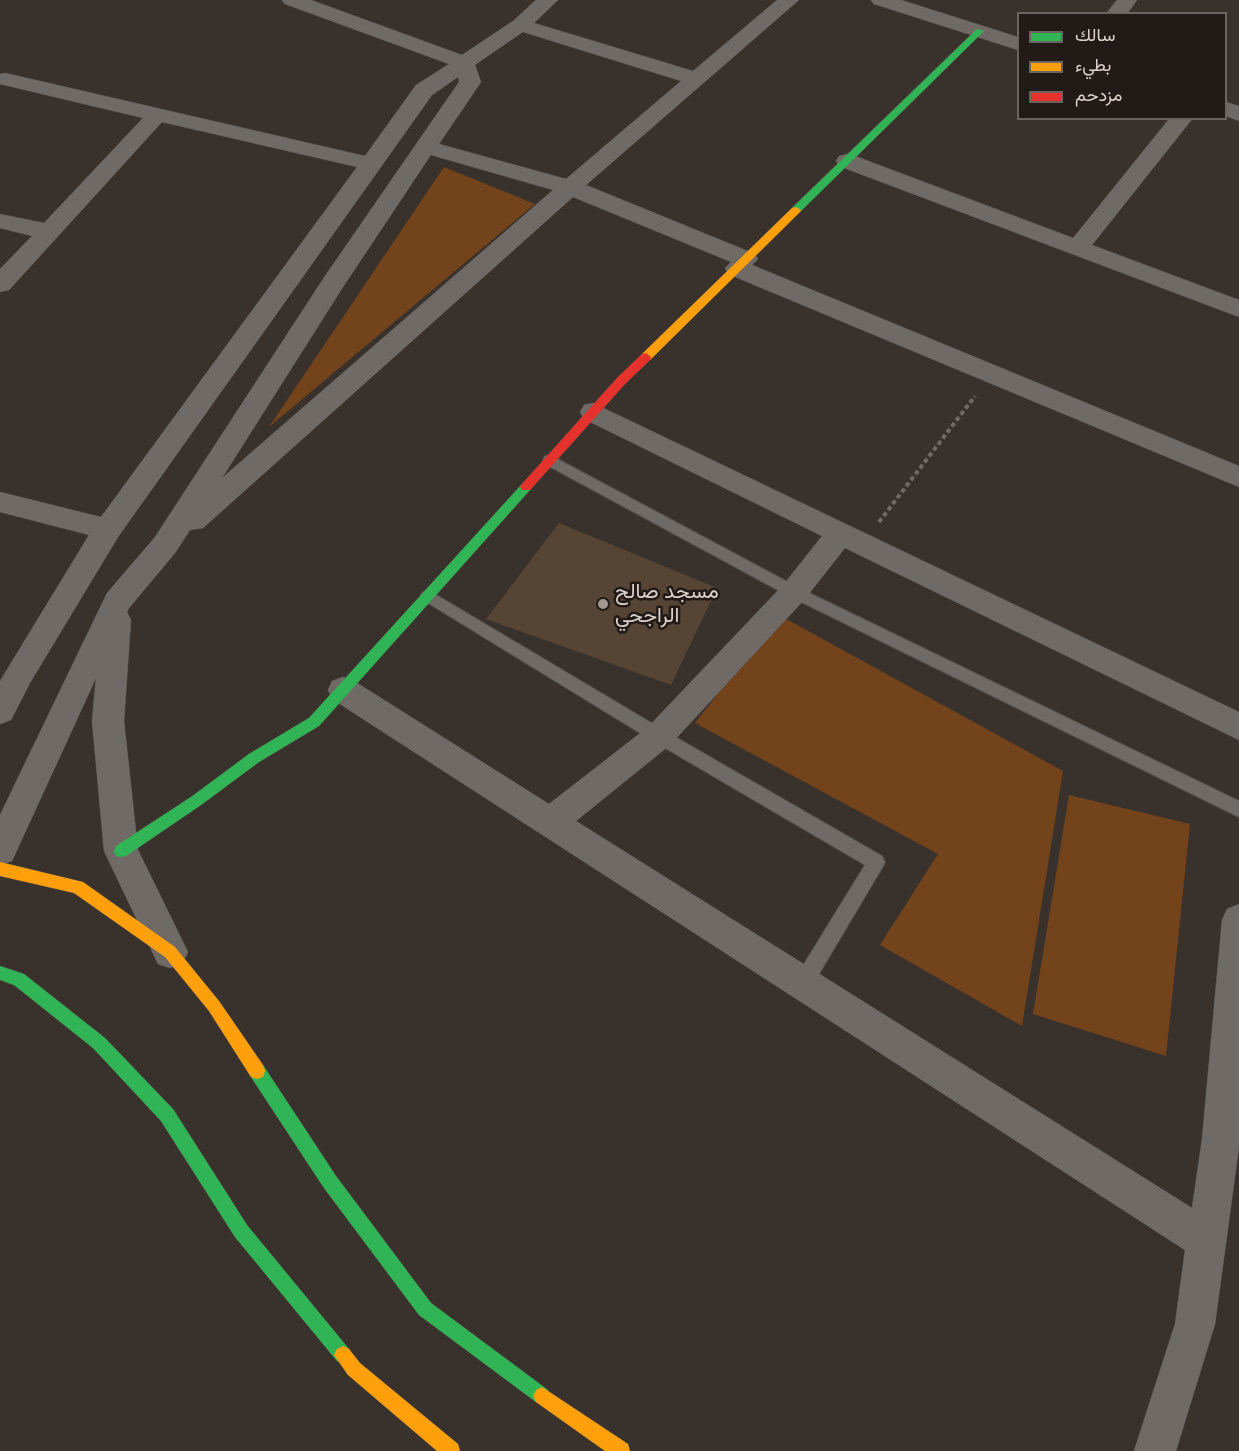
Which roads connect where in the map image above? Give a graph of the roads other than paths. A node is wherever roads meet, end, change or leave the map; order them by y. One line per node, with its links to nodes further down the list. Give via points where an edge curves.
1 (292, 0): 10 (street)
2 (548, 0): 7 (street)
3 (789, 0): 11 (street)
4 (881, 0): 8 (street)
5 (1127, 0): 6 (street)
6 (1118, 12)
7 (519, 25): 10 (street); 11 (street)
8 (980, 32): 9 (street); 16 (street)
9 (1017, 44)
10 (463, 62): 15 (street, via 470,82); 17 (street, via 424,90)
11 (697, 78): 18 (street)
12 (5, 80): 13 (street)
13 (157, 115): 17 (street); 20 (street)
14 (1180, 120): 21 (street)
15 (426, 147): 18 (street); 24 (street)
16 (847, 161): 21 (street); 22 (street)
17 (370, 164): 23 (street)
18 (570, 187): 22 (street); 33 (street)
19 (0, 221): 20 (street)
20 (49, 232): 25 (street)
21 (1077, 248): 26 (street)
22 (742, 264): 27 (street); 29 (street)
23 (294, 273): 24 (street); 31 (street)
24 (334, 282): 33 (street)
25 (0, 284)
26 (1239, 309)
27 (593, 412): 28 (street); 32 (street)
28 (550, 460): 34 (lane); 35 (street)
29 (1239, 477)
30 (0, 502): 31 (street)
31 (108, 529): 37 (street)
32 (851, 539): 34 (street); 40 (street)
33 (165, 545): 36 (street)
34 (794, 592): 41 (street); 42 (lane)
35 (428, 596): 38 (street); 41 (lane)
36 (117, 601): 44 (street); 45 (street, via 108,721)
37 (10, 682): 39 (street)
38 (343, 690): 43 (street); 45 (street, via 314,722 254,758)
39 (0, 711)
40 (1239, 727)
41 (658, 736): 43 (street); 50 (lane, via 876,862)
42 (1239, 809)
43 (551, 822): 50 (street)
44 (0, 850)
45 (122, 851): 48 (street)
46 (0, 869): 48 (street, via 78,887)
47 (1239, 920): 51 (street, via 1221,1139)
48 (170, 952): 53 (street, via 214,1006 330,1182 425,1309)
49 (0, 972): 52 (street, via 19,978 107,1051 167,1116 241,1231 354,1369)
50 (803, 983): 51 (street)
51 (1207, 1241): 54 (street, via 1195,1324)
52 (451, 1451)
53 (621, 1451)
54 (1155, 1451)

